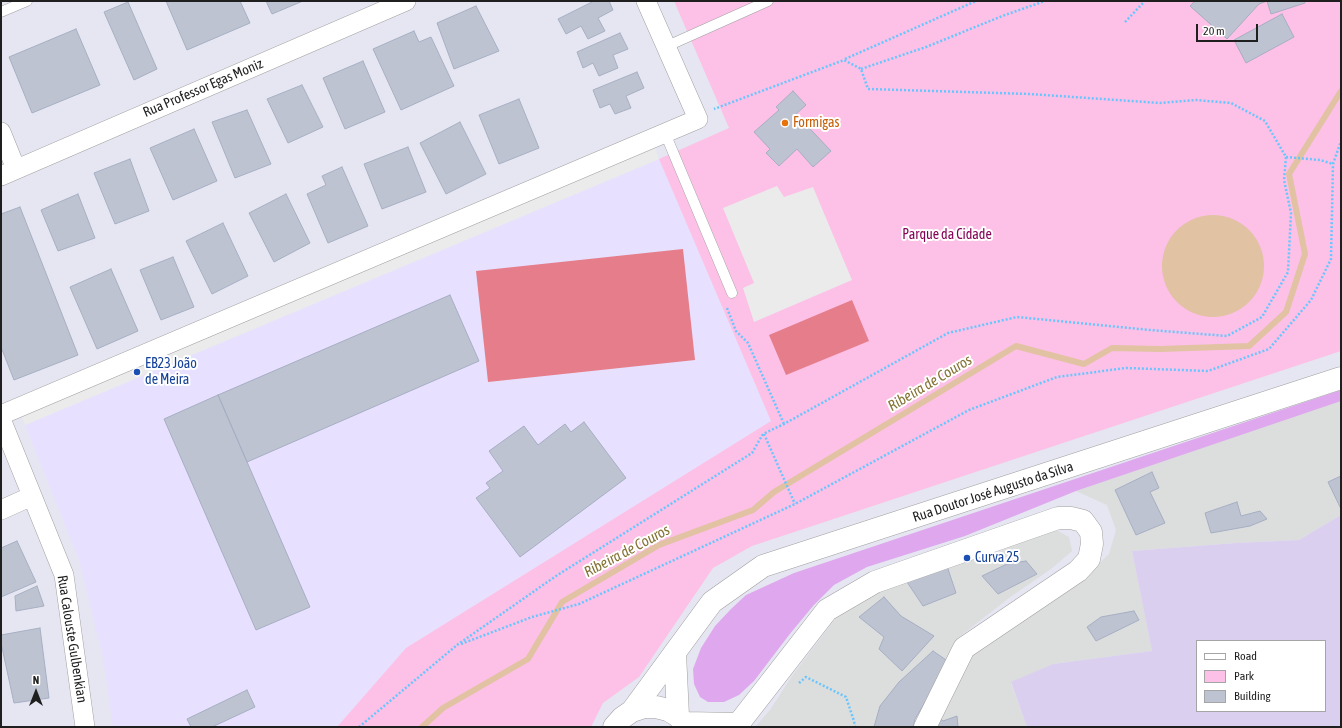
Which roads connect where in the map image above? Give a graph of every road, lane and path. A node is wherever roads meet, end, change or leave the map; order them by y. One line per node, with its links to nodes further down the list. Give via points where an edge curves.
1 (27, 1): 8 (lane)
2 (406, 1): 19 (street, Rua Professor Egas Moniz)
3 (646, 1): 10 (street)
4 (768, 1): 10 (lane)
5 (976, 1): 11 (path)
6 (1045, 1): 12 (path)
7 (1143, 1): 9 (path)
8 (1, 12)
9 (1125, 22)
10 (665, 47): 13 (street)
11 (844, 60): 12 (path); 13 (path)
12 (861, 69): 17 (path, via 868,89 1030,94 1160,103 1196,100 1231,103 1265,121)
13 (697, 116): 15 (street, via 698,119)
14 (1, 132): 19 (street)
15 (665, 133): 20 (lane); 23 (street)
16 (1341, 141): 18 (path)
17 (1286, 157): 18 (path, via 1320,160); 25 (path, via 1284,180 1291,213 1288,272 1262,317 1227,336 1017,317 948,333)
18 (1333, 164): 28 (path, via 1331,259 1311,300 1270,349 1208,371 1126,368 1057,377 969,410)
19 (9, 172)
20 (732, 293)
21 (726, 306): 25 (path, via 736,331 748,343)
22 (1341, 378): 31 (street, Rua Doutor José Augusto da Silva, via 763,566 712,602)
23 (1, 415)
24 (1, 419): 27 (street, Rua Calouste Gulbenkian)
25 (784, 424): 26 (path)
26 (764, 434): 28 (path); 30 (path, via 752,453 556,576)
27 (32, 496): 29 (street); 36 (street, Rua Calouste Gulbenkian, via 64,575)
28 (795, 504): 30 (path, via 579,604 532,617)
29 (1, 510)
30 (457, 645): 37 (path)
31 (675, 653): 33 (street, Rua Doutor José Augusto da Silva); 34 (street)
32 (796, 685): 39 (path, via 806,677 846,697)
33 (632, 711): 34 (street, via 656,707 668,710); 38 (street, Rua Doutor José Augusto da Silva)
34 (684, 722): 35 (street)
35 (737, 726): 40 (street, via 827,610 875,582 1058,518 1083,521 1091,532 1089,559 1078,571 964,648)
36 (85, 727)
37 (359, 727)
38 (614, 727)
39 (855, 727)
40 (925, 727)

